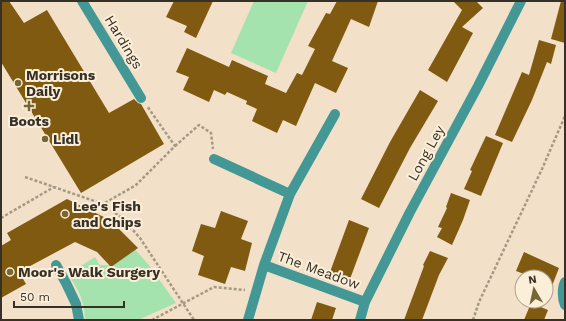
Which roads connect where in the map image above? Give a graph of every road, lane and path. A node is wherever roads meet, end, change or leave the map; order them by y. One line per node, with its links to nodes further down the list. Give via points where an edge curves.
1 (82, 1): 3 (street, Hardings)
2 (521, 1): 17 (street, Long Ley)
3 (141, 98): 6 (path)
4 (335, 114): 10 (street, The Meadow)
5 (565, 116): 25 (path)
6 (175, 146): 7 (path, via 199,125 211,132); 11 (path, via 136,185)
7 (214, 159): 10 (street)
8 (25, 177): 9 (path)
9 (54, 187): 11 (path); 12 (path)
10 (290, 194): 14 (street, The Meadow)
11 (103, 204): 18 (path, via 122,218 140,238)
12 (1, 218)
13 (56, 265): 20 (street, via 76,304)
14 (264, 265): 16 (street, The Meadow); 17 (street, The Meadow)
15 (565, 282): 19 (street)
16 (256, 291): 18 (path, via 214,287); 23 (street, The Meadow)
17 (364, 302): 24 (street, Long Ley)
18 (183, 303): 21 (path); 22 (path)
19 (565, 305)
20 (79, 320)
21 (152, 320)
22 (194, 320)
23 (248, 320)
24 (360, 320)
25 (473, 320)

